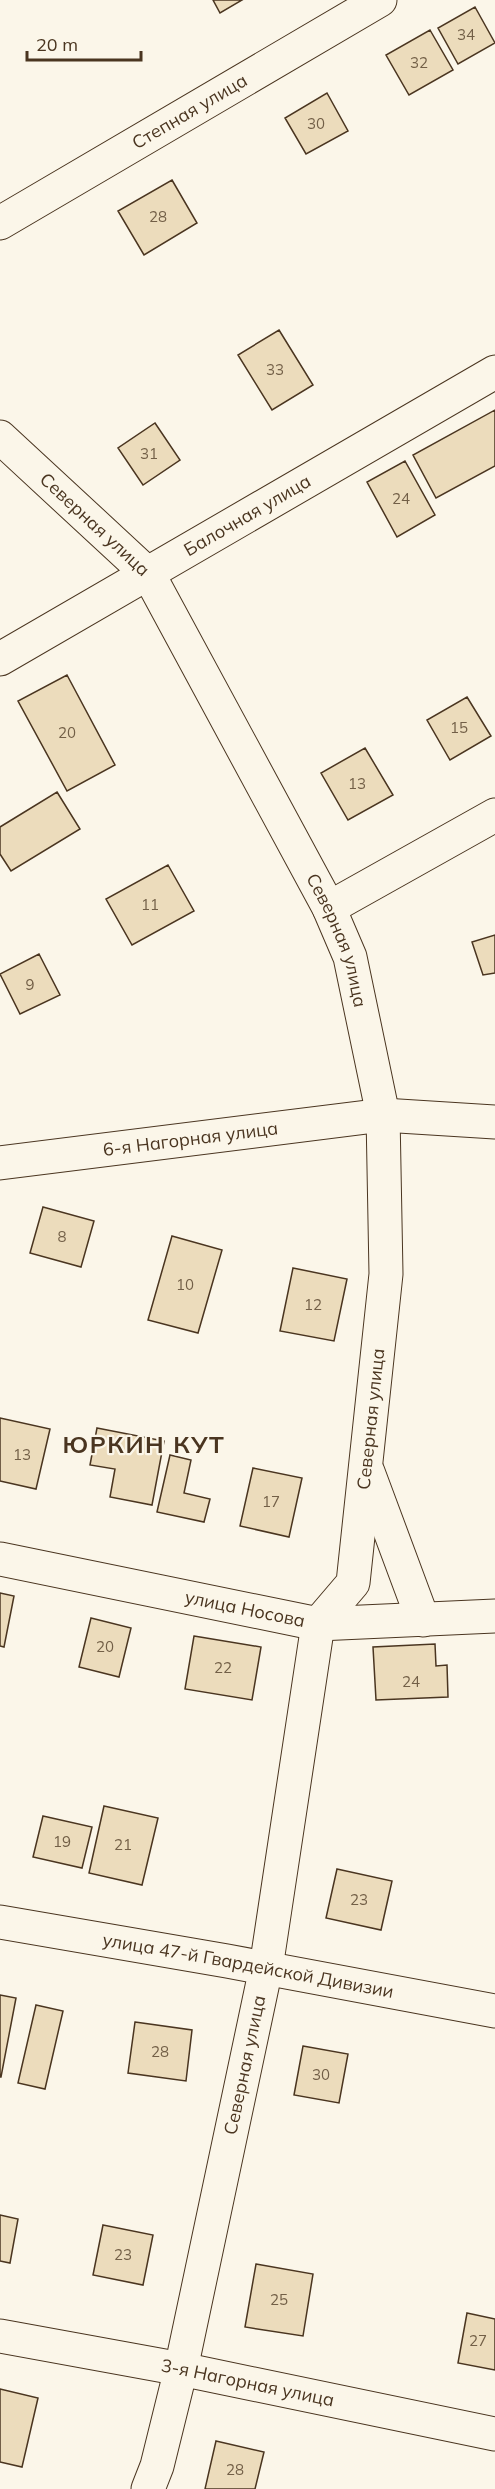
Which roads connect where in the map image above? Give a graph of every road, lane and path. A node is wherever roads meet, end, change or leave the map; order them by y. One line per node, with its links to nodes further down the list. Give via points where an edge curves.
1 (380, 0): 2 (street, Степная улица)
2 (0, 223)
3 (495, 372): 5 (street, Балочная улица)
4 (0, 437): 5 (street, Северная улица)
5 (148, 575): 6 (street, Балочная улица); 8 (street, Северная улица)
6 (0, 659)
7 (495, 816): 8 (street)
8 (329, 909): 9 (street, Северная улица, via 350,957)
9 (382, 1115): 10 (street, 6-я Нагорная улица); 11 (street, 6-я Нагорная улица); 12 (street, Северная улица, via 386,1274)
10 (495, 1122)
11 (0, 1163)
12 (366, 1467): 15 (street); 16 (street, Северная улица, via 353,1583)
13 (0, 1559): 16 (street, улица Носова)
14 (495, 1616): 15 (street, улица Носова)
15 (423, 1620): 16 (street, улица Носова)
16 (318, 1624): 18 (street, Северная улица)
17 (0, 1922): 18 (street, улица 47-й Гвардейской Дивизии)
18 (266, 1968): 19 (street, улица 47-й Гвардейской Дивизии); 21 (street, Северная улица)
19 (495, 2011)
20 (0, 2336): 21 (street, 3-я Нагорная улица)
21 (181, 2369): 22 (street, 3-я Нагорная улица); 23 (street, Северная улица)
22 (495, 2434)
23 (148, 2489)

